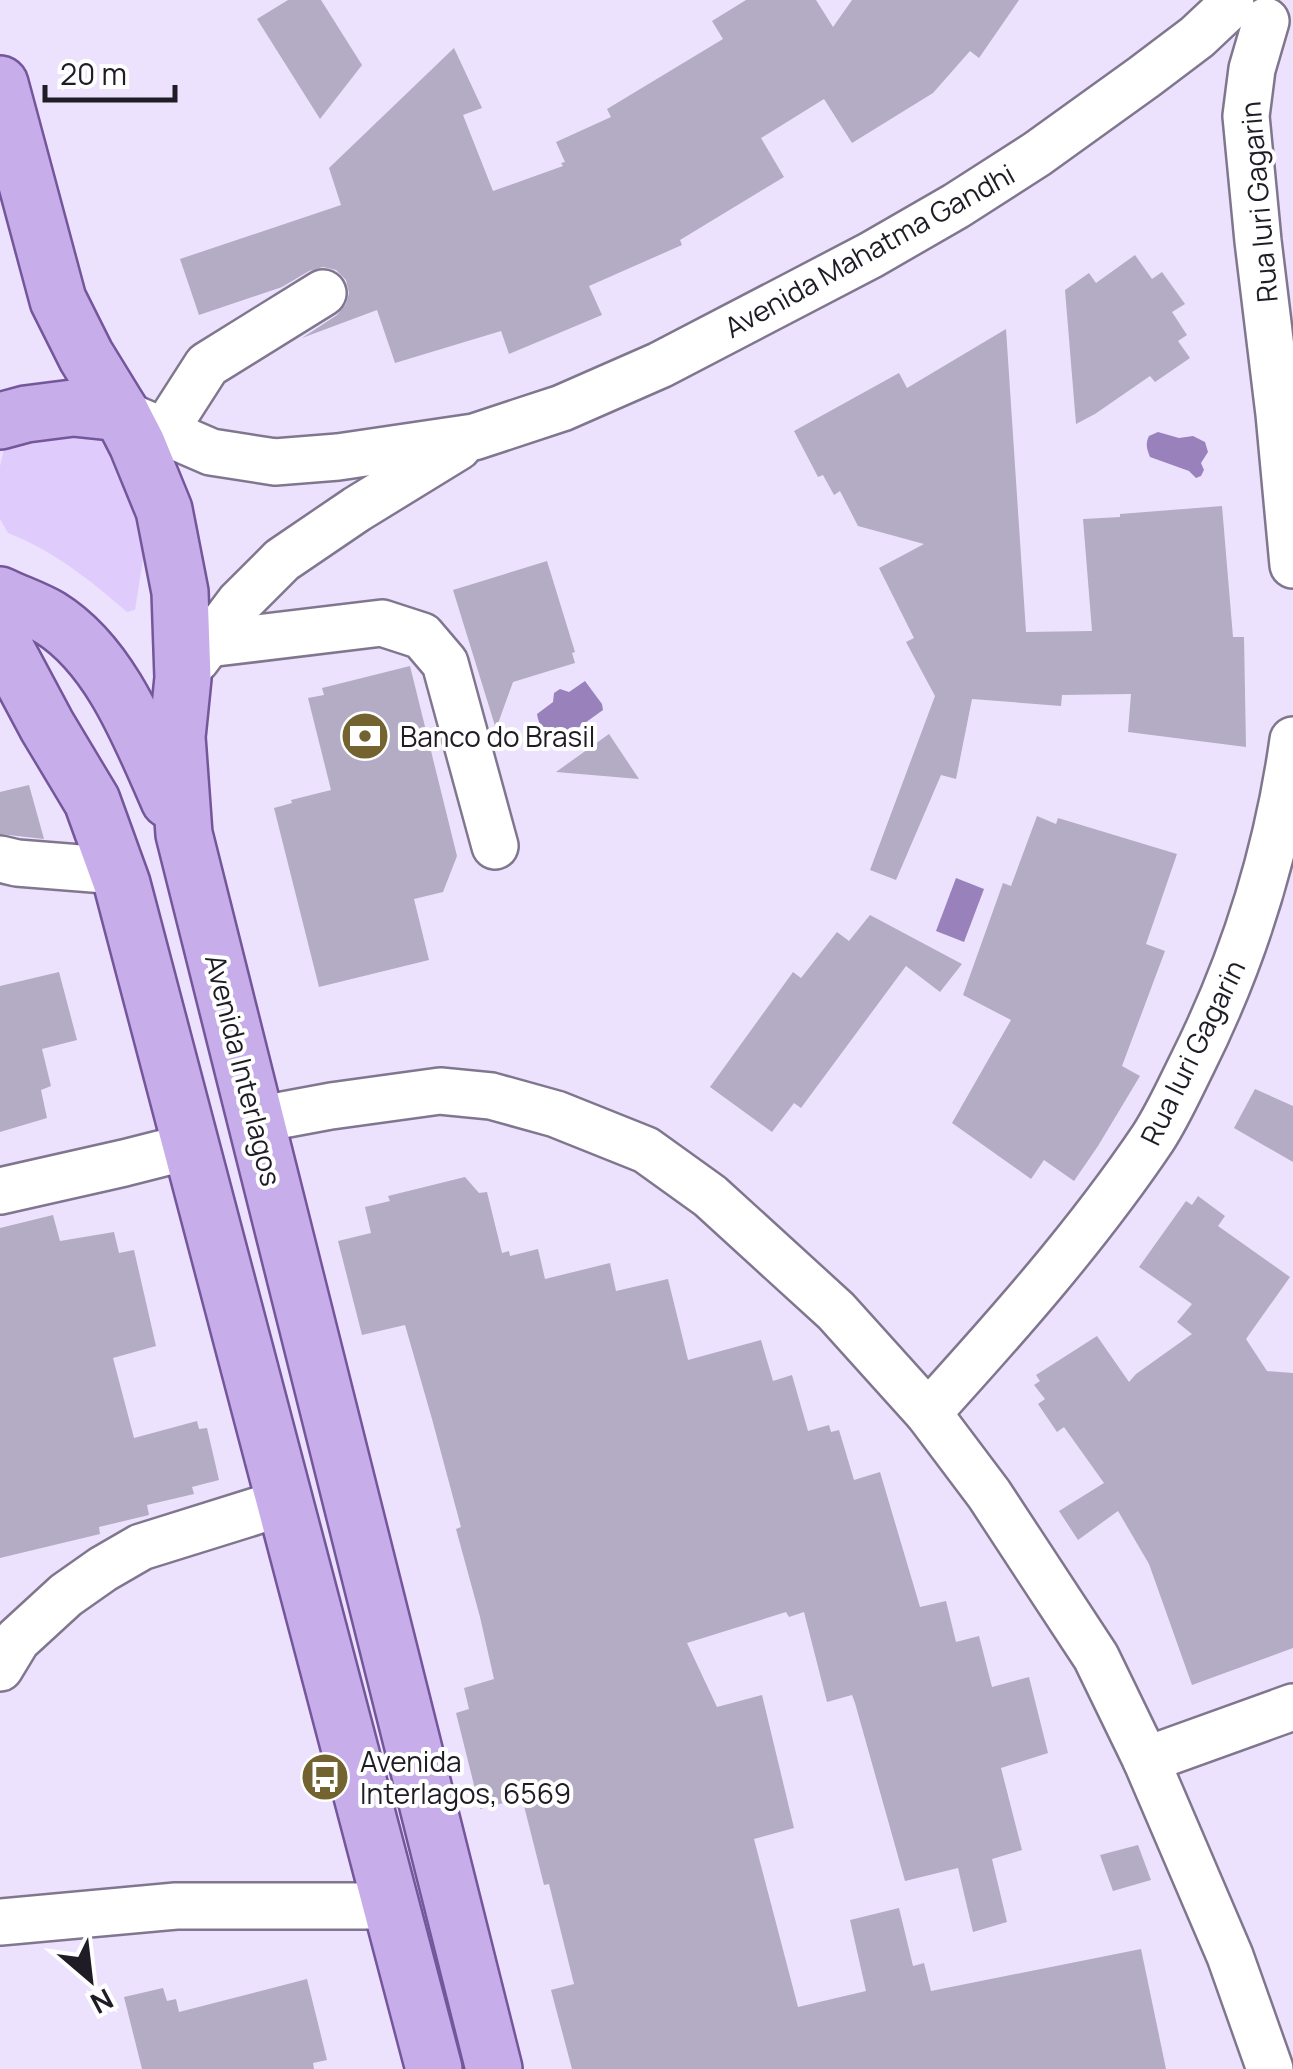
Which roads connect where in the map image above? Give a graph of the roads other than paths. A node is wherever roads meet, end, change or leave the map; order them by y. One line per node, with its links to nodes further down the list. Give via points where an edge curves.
1 (1254, 11): 6 (street, Avenida Mahatma Gandhi, via 1197,37 1038,154 871,255 660,365); 7 (street, Rua Iuri Gagarin, via 1246,116)
2 (0, 84): 5 (main road, Avenida Interlagos, via 58,300 86,356)
3 (323, 293): 5 (street, via 206,365)
4 (0, 422): 5 (main road, via 72,408)
5 (143, 422): 6 (street, Avenida Mahatma Gandhi, via 211,452 276,462); 10 (main road, Avenida Interlagos, via 137,444 164,510)
6 (474, 437): 10 (street, Avenida Mahatma Gandhi, via 282,560)
7 (1293, 565)
8 (0, 595): 14 (main road, via 50,618 96,662 130,712)
9 (0, 638): 12 (main road)
10 (195, 661): 14 (main road, Avenida Interlagos, via 177,737); 15 (street, via 382,623 422,636 445,663)
11 (0, 696): 12 (street)
12 (46, 726): 17 (main road, via 92,800)
13 (1291, 762): 21 (street, Rua Iuri Gagarin, via 1236,970 1155,1135 1058,1263)
14 (184, 834): 18 (main road, Avenida Interlagos)
15 (495, 846)
16 (0, 859): 17 (street)
17 (118, 871): 19 (main road)
18 (256, 1120): 21 (street, via 440,1091 491,1096 556,1114 646,1150 710,1196 836,1311); 29 (main road, Avenida Interlagos)
19 (191, 1146): 20 (street); 22 (main road)
20 (0, 1191)
21 (928, 1414): 25 (street, via 1096,1656)
22 (285, 1502): 23 (street, via 142,1548 103,1568 17,1640); 26 (main road)
23 (0, 1668)
24 (1293, 1707): 25 (street)
25 (1146, 1760): 30 (street)
26 (393, 1906): 27 (street, via 176,1906); 28 (main road)
27 (0, 1922)
28 (434, 2069)
29 (494, 2069)
30 (1270, 2069)

